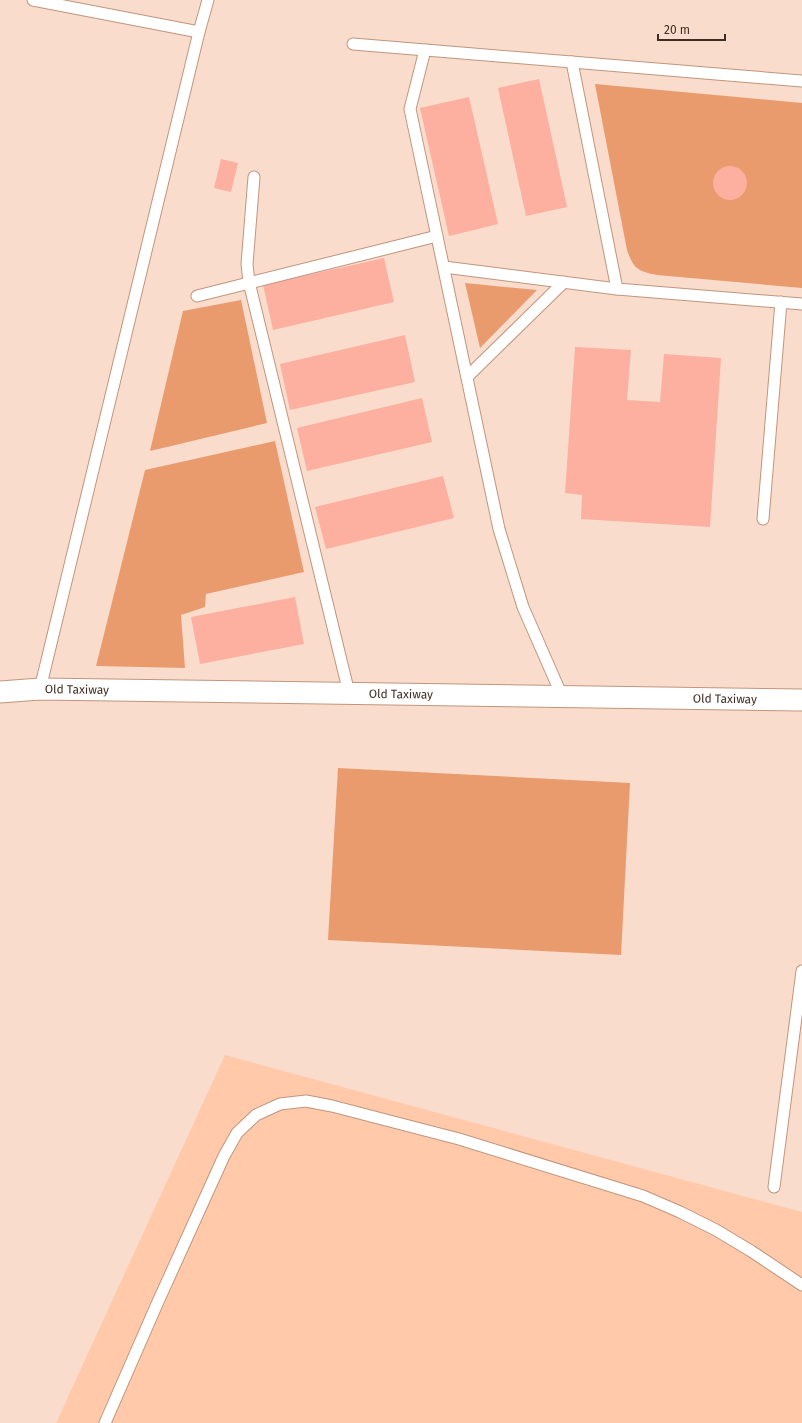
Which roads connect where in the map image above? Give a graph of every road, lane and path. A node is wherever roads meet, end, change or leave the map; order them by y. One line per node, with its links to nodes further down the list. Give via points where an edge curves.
1 (33, 0): 3 (lane)
2 (208, 0): 3 (lane)
3 (199, 32): 19 (lane)
4 (353, 44): 5 (lane)
5 (425, 50): 6 (lane); 9 (lane, via 410,109)
6 (572, 62): 7 (lane); 13 (lane)
7 (802, 81)
8 (254, 177): 11 (lane, via 247,264)
9 (437, 236): 10 (lane); 11 (lane)
10 (444, 267): 12 (lane); 17 (lane)
11 (249, 282): 14 (lane); 21 (lane)
12 (564, 282): 13 (lane); 17 (lane)
13 (618, 289): 15 (lane)
14 (197, 296)
15 (781, 302): 16 (lane); 18 (lane)
16 (802, 304)
17 (467, 377): 22 (lane, via 499,529 523,607)
18 (763, 519)
19 (40, 689): 20 (street, Old Taxiway); 21 (street, Old Taxiway)
20 (0, 692)
21 (349, 693): 22 (street, Old Taxiway)
22 (562, 696): 23 (street, Old Taxiway)
23 (802, 700)
24 (802, 972): 25 (lane)
25 (774, 1187)
26 (802, 1285): 27 (lane, via 716,1230 643,1196 459,1139 332,1106 306,1101 280,1104 256,1115 236,1133)
27 (105, 1423)

